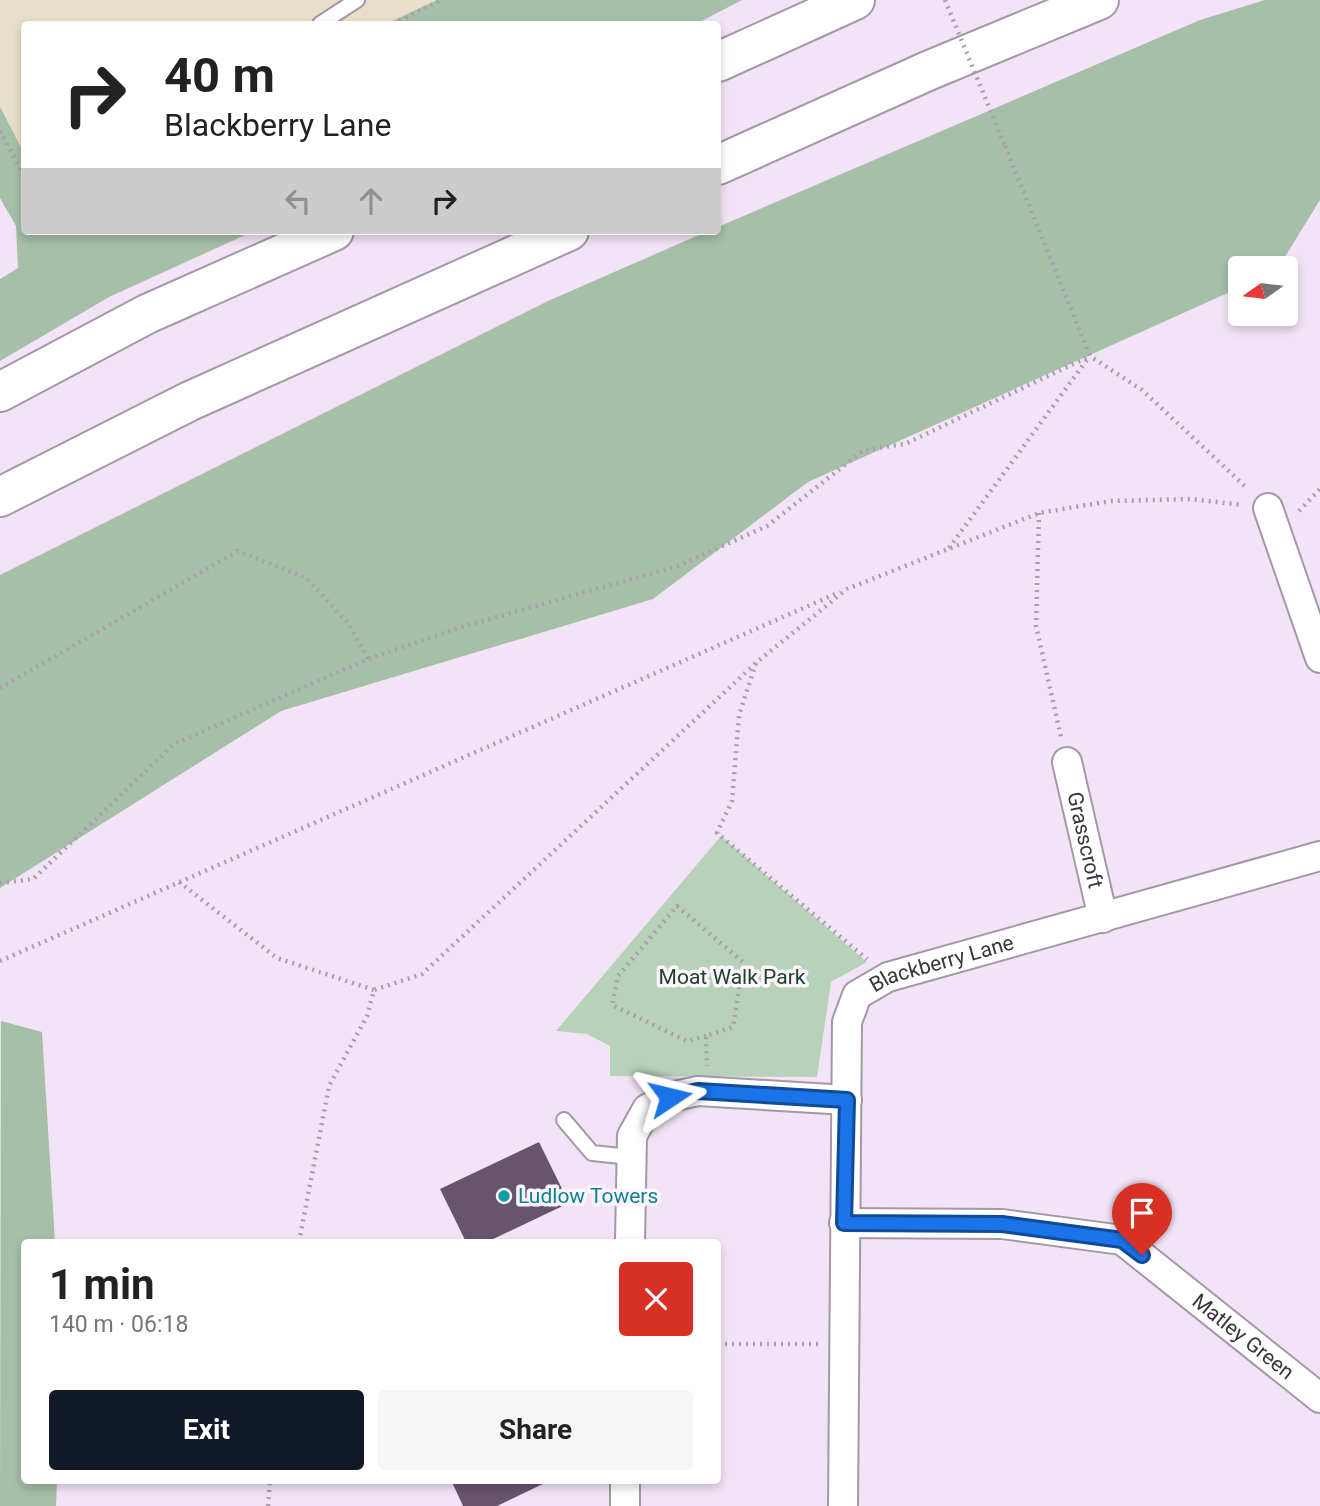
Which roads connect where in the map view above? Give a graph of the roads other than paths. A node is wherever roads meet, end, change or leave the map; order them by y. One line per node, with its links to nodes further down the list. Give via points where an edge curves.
1 (357, 0): 4 (lane)
2 (855, 0): 5 (highway)
3 (1099, 0): 6 (highway)
4 (325, 21)
5 (721, 61)
6 (721, 164)
7 (325, 235): 9 (highway, via 146,314)
8 (560, 235): 10 (highway, via 190,401)
9 (0, 392)
10 (0, 497)
11 (1268, 508): 12 (street)
12 (1320, 658)
13 (1067, 762): 15 (street, Grasscroft)
14 (1320, 856): 15 (street, Blackberry Lane)
15 (1103, 918): 16 (street, Blackberry Lane, via 888,977 857,995 847,1021)
16 (847, 1100): 18 (street, via 707,1092 670,1097 647,1109 632,1136); 19 (street, Blackberry Lane)
17 (564, 1120): 18 (lane, via 592,1153)
18 (631, 1157): 20 (street)
19 (844, 1223): 21 (street, Matley Green, via 1002,1224 1122,1240); 24 (street, Blackberry Lane)
20 (630, 1239)
21 (1320, 1398)
22 (625, 1484): 23 (street)
23 (625, 1506)
24 (843, 1506)

